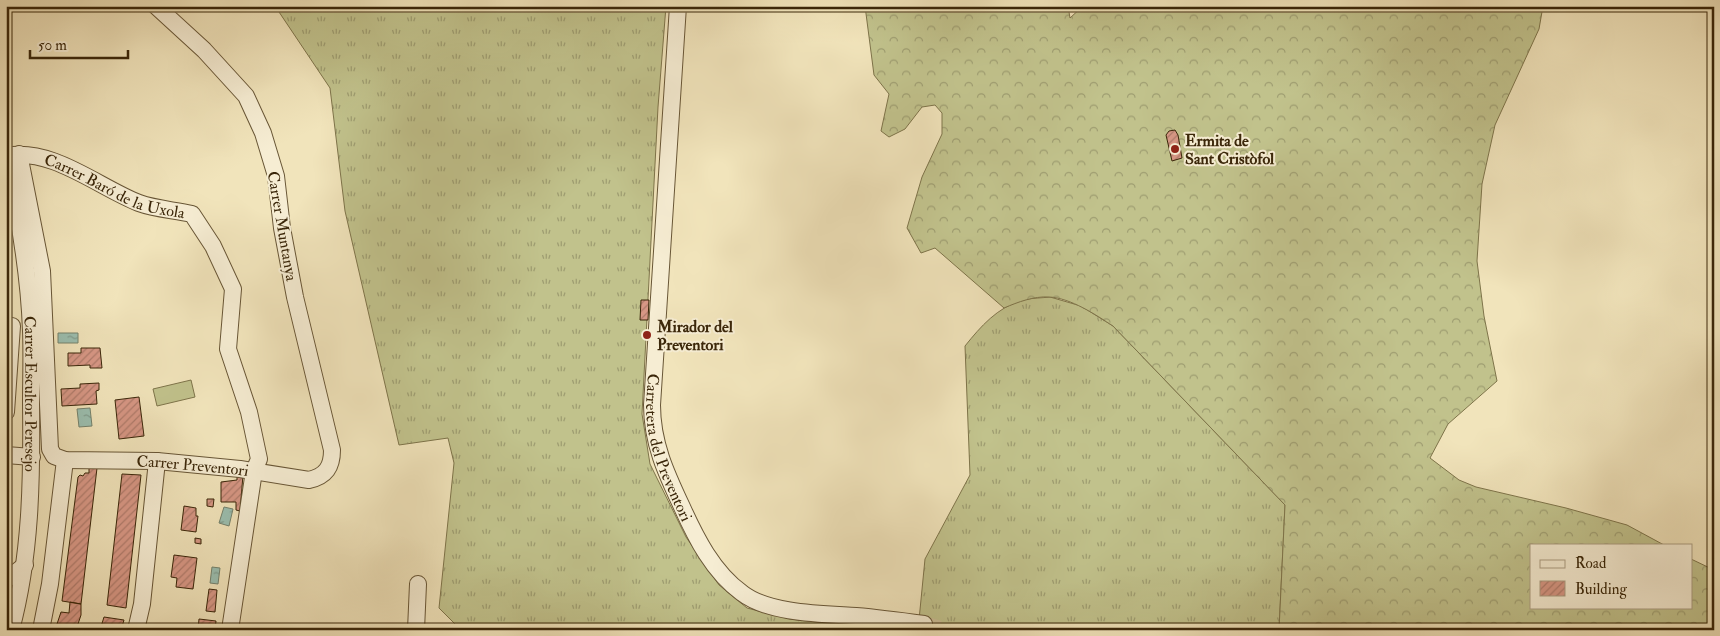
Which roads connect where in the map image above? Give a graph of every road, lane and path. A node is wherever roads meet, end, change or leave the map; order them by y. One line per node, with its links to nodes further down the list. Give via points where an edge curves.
1 (156, 6): 11 (street, Carrer Muntanya, via 204,50 246,96 262,134 276,176 295,296 332,450 330,467)
2 (678, 6): 16 (street, Carretera del Preventori, via 652,405 654,436 667,474 705,552 726,579 743,594 786,609)
3 (11, 156): 6 (street, Carrer Escultor Peresejo, via 32,331); 8 (street, Carrer Escultor Peresejo, via 42,271 50,449); 10 (street, Carrer Baró de la Uxola, via 34,156 63,165 140,203 192,214 213,246 233,289 228,349 249,412 259,458)
4 (12, 326): 5 (street, Carrer Escultor Peresejo)
5 (6, 412)
6 (32, 456): 7 (street); 12 (street, Carrer Escultor Peresejo)
7 (7, 457)
8 (60, 458): 9 (street, Carrer Preventori); 18 (street, Carrer Escultor Peresejo, via 50,584)
9 (157, 461): 10 (street, Carrer Preventori); 19 (street, via 142,604)
10 (254, 471): 11 (street, Carrer Preventori, via 309,480); 20 (street, Carrer Baró de la Uxola)
11 (318, 478)
12 (25, 565): 13 (street); 15 (street, Carrer Escultor Peresejo)
13 (6, 581): 15 (street)
14 (418, 584): 21 (street)
15 (20, 598): 17 (street, Carrer Escultor Peresejo)
16 (924, 624)
17 (11, 630)
18 (41, 630)
19 (136, 630)
20 (230, 630)
21 (416, 630)

